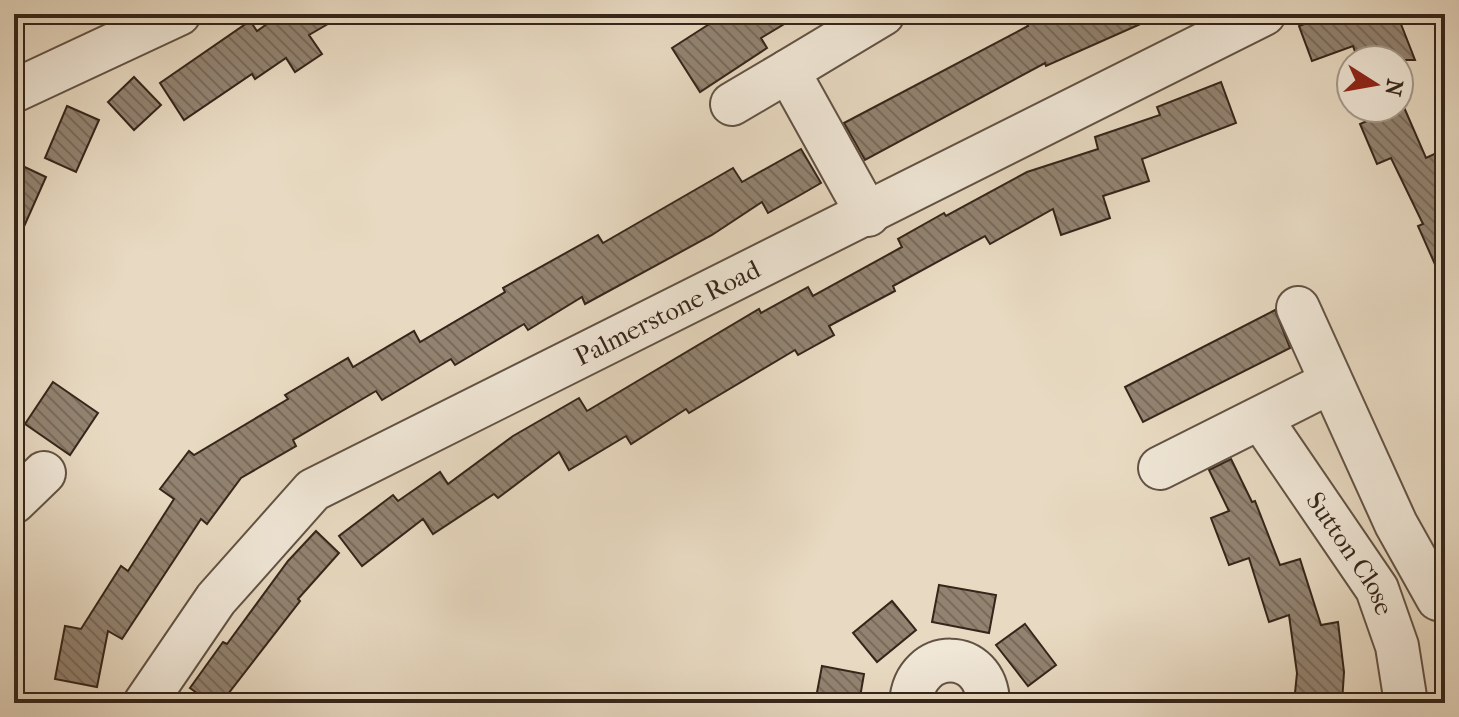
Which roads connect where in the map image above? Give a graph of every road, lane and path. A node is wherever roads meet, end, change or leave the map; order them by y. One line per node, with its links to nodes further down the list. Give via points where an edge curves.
1 (179, 14): 5 (street)
2 (883, 14): 4 (street)
3 (1264, 14): 7 (street, Palmerstone Road)
4 (788, 71): 6 (street); 7 (street)
5 (14, 91)
6 (732, 104)
7 (868, 215): 17 (street, Palmerstone Road, via 313,490 216,599)
8 (1298, 308): 11 (street)
9 (1315, 390): 10 (street)
10 (1261, 419): 12 (street); 13 (street, Sutton Close)
11 (1356, 441): 13 (street); 16 (street)
12 (1160, 468)
13 (1294, 470): 20 (street, Sutton Close, via 1377,589 1397,646)
14 (44, 473): 15 (street)
15 (14, 502)
16 (1438, 599)
17 (145, 703)
18 (911, 703): 19 (street, via 917,679 935,663 948,660 972,667 981,677)
19 (988, 703)
20 (1406, 703)

